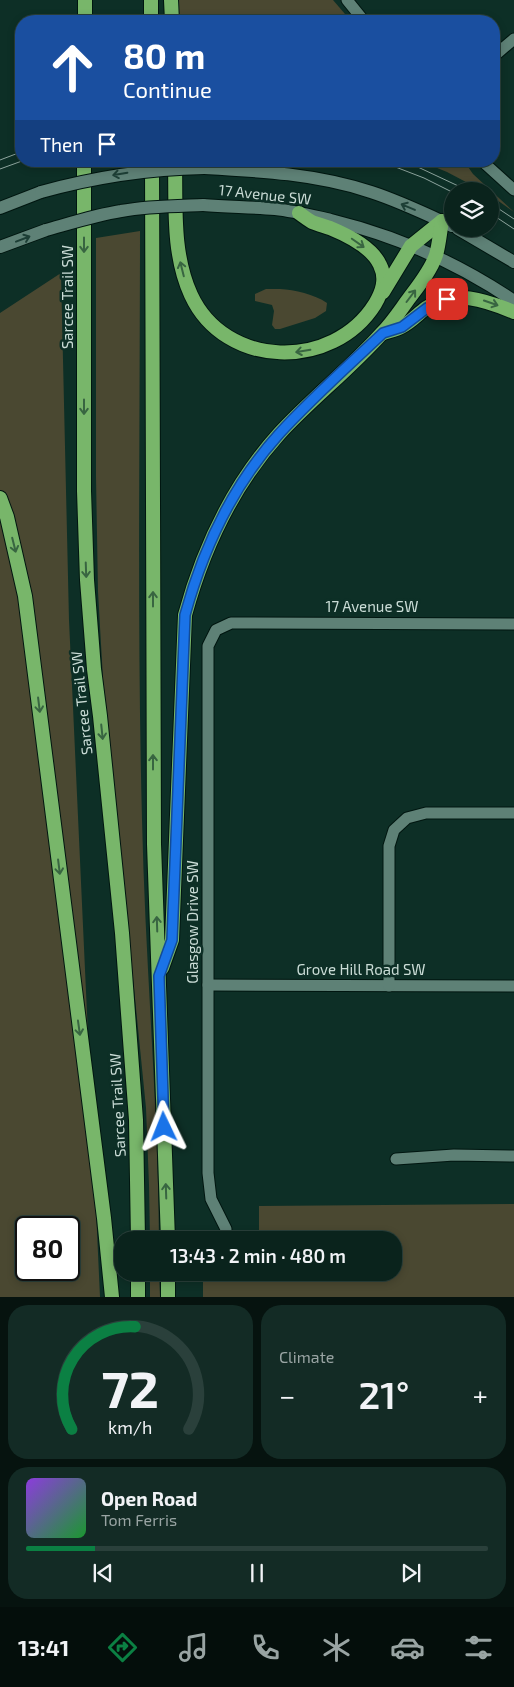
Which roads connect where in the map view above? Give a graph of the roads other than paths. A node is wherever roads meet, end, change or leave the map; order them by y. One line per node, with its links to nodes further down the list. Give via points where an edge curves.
1 (85, 0): 5 (highway)
2 (151, 0): 6 (highway)
3 (171, 0): 7 (highway)
4 (347, 0): 8 (street)
5 (85, 15)
6 (151, 15)
7 (172, 15)
8 (359, 15)
9 (514, 39): 10 (street)
10 (500, 51)
11 (84, 167): 41 (highway, Sarcee Trail SW, one-way to 41, via 86,580 121,923 136,1120)
12 (152, 167): 34 (highway, one-way to 12, via 154,835)
13 (175, 167): 26 (highway, one-way to 13, via 361,322 326,345 314,349 265,351 245,347 225,336 200,310 185,280 178,243)
14 (489, 167): 15 (street)
15 (514, 190)
16 (0, 208): 18 (main road, 17 Avenue SW, one-way to 16, bridge, via 370,192 317,178 268,171 204,168 132,172 74,183)
17 (299, 213): 22 (main road, 17 Avenue SW, via 392,237); 23 (main road, 17 Avenue SW, one-way to 17, bridge, via 46,230 121,211 147,208 203,205); 26 (highway, one-way to 26, via 356,242 377,260 383,274)
18 (444, 223)
19 (444, 226): 22 (highway)
20 (444, 233): 24 (highway)
21 (472, 237): 25 (main road)
22 (411, 246): 24 (main road, 17 Avenue SW); 26 (highway)
23 (0, 247)
24 (436, 256): 27 (main road, 17 Avenue SW); 29 (highway, one-way to 24)
25 (514, 262)
26 (382, 292)
27 (514, 301)
28 (514, 312): 29 (highway, one-way to 28, via 402,327 437,303 457,297 487,300)
29 (383, 333): 34 (highway, via 279,434 257,462 224,513 195,579 185,615 172,940)
30 (0, 498): 45 (highway, one-way to 45, via 26,606)
31 (231, 623): 32 (street, 17 Avenue SW); 35 (street, Glasgow Drive SW, via 216,630 208,646)
32 (514, 624)
33 (514, 813): 36 (street, via 426,813 407,818 394,830 389,846)
34 (159, 976): 42 (highway, one-way to 34)
35 (208, 985): 36 (street, Grove Hill Road SW); 40 (street, Glasgow Drive SW, via 208,1173 211,1199)
36 (389, 986): 37 (street, Grove Hill Road SW)
37 (514, 986)
38 (514, 1156): 39 (street, via 454,1155)
39 (396, 1159)
40 (226, 1229)
41 (138, 1231)
42 (168, 1231)
43 (138, 1281): 46 (highway)
44 (168, 1281): 47 (highway)
45 (112, 1297)
46 (138, 1297)
47 (168, 1297)

